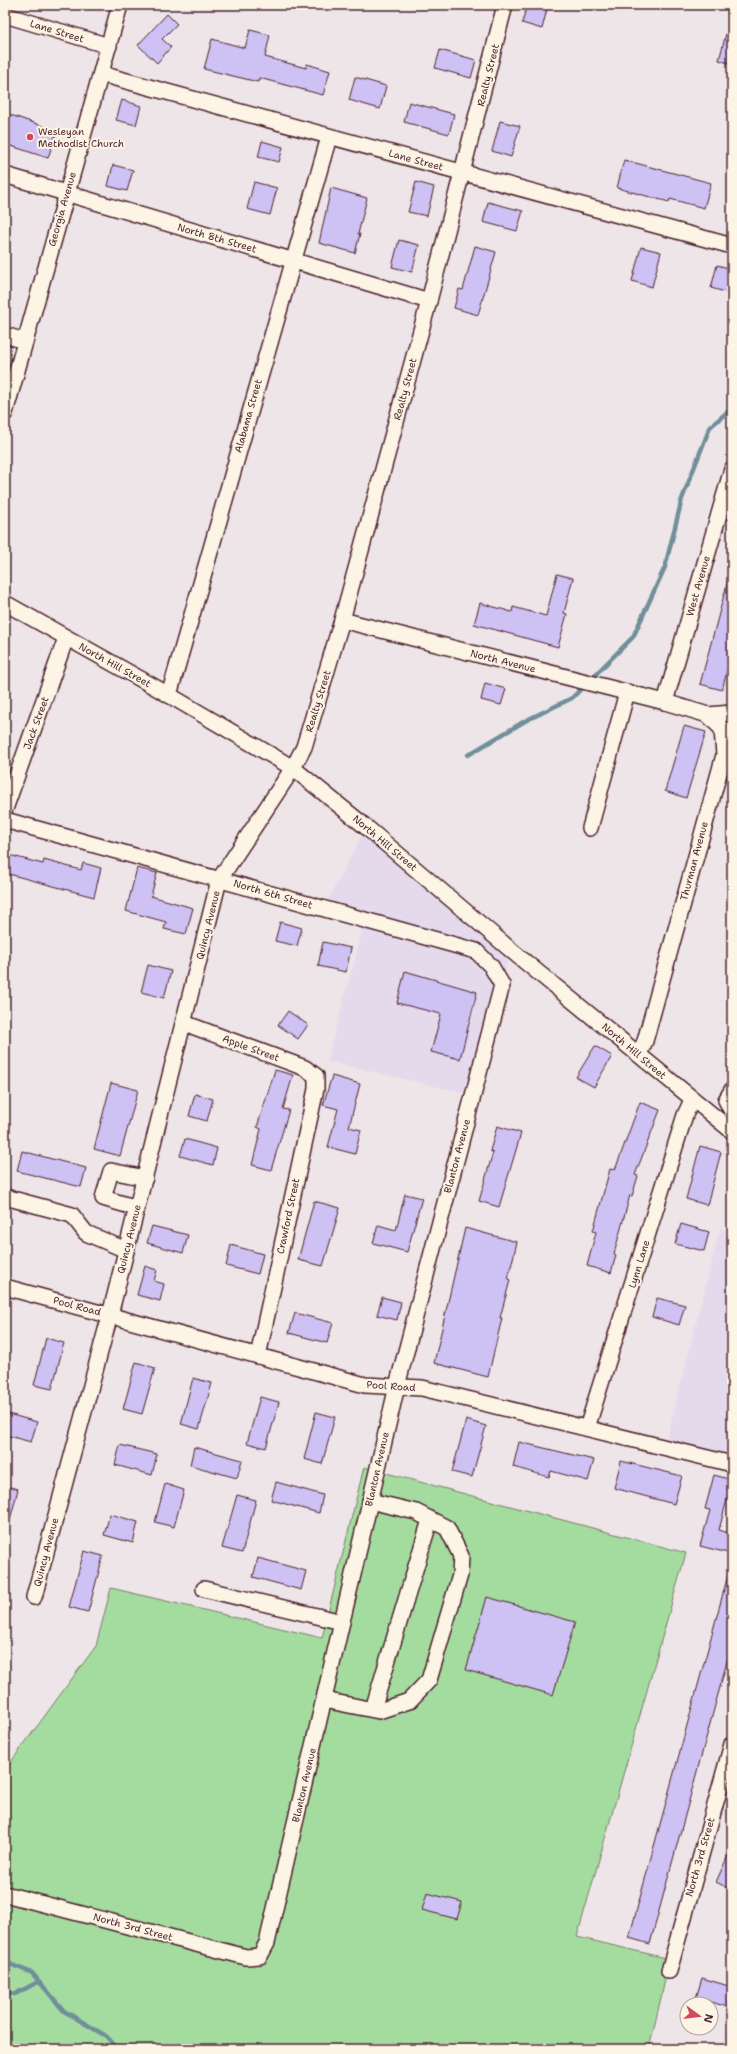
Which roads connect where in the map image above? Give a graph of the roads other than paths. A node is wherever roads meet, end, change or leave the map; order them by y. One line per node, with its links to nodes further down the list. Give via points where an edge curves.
1 (120, 5): 4 (street, Georgia Avenue)
2 (505, 5): 7 (street, Realty Street)
3 (5, 15): 4 (street, Lane Street)
4 (109, 46): 5 (street, Georgia Avenue)
5 (101, 74): 6 (street, Lane Street); 9 (street, Georgia Avenue)
6 (329, 137): 7 (street, Lane Street); 11 (street, Alabama Street)
7 (464, 173): 10 (street, Lane Street); 12 (street, Realty Street)
8 (5, 175): 9 (street, North 8th Street)
9 (66, 193): 11 (street, North 8th Street); 14 (street, Georgia Avenue)
10 (732, 246)
11 (292, 260): 12 (street, North 8th Street); 21 (street, Alabama Street)
12 (429, 302): 18 (street, Realty Street)
13 (5, 335): 14 (street)
14 (25, 341): 15 (street, Georgia Avenue)
15 (5, 413)
16 (731, 474): 22 (street, West Avenue)
17 (5, 602): 19 (street, North Hill Street)
18 (342, 620): 20 (street, North Avenue); 26 (street, Realty Street, via 304,747)
19 (66, 638): 21 (street, North Hill Street); 27 (street, Jack Street)
20 (627, 692): 22 (street, North Avenue); 29 (street)
21 (169, 695): 26 (street, North Hill Street)
22 (665, 702): 24 (street, Thurman Avenue)
23 (732, 713): 24 (street)
24 (708, 715): 25 (street, Thurman Avenue, via 722,729)
25 (728, 756): 33 (street, Thurman Avenue, via 645,1041)
26 (293, 768): 30 (street, Realty Street); 33 (street, North Hill Street)
27 (5, 808)
28 (5, 820): 30 (street, North 6th Street)
29 (590, 828)
30 (220, 880): 31 (street, North 6th Street, via 476,951 491,966); 32 (street, Quincy Avenue)
31 (502, 985): 47 (street, Blanton Avenue)
32 (184, 1023): 34 (street, Apple Street, via 305,1068); 40 (street, Quincy Avenue)
33 (639, 1054): 36 (street, North Hill Street)
34 (316, 1076): 46 (street, Crawford Street, via 316,1089)
35 (732, 1090): 37 (street, via 726,1100)
36 (692, 1100): 38 (street, North Hill Street); 48 (street, Lynn Lane)
37 (732, 1112): 38 (street)
38 (720, 1122): 39 (street, North Hill Street)
39 (732, 1131)
40 (145, 1178): 42 (street, Quincy Avenue); 42 (street, via 111,1171 103,1198)
41 (9, 1198): 43 (street, via 72,1215 86,1233)
42 (137, 1208): 43 (street, Quincy Avenue)
43 (126, 1250): 45 (street, Quincy Avenue)
44 (5, 1287): 45 (street, Pool Road)
45 (110, 1315): 46 (street, Pool Road); 53 (street, Quincy Avenue)
46 (258, 1356): 47 (street, Pool Road, via 365,1385)
47 (397, 1386): 48 (street, Pool Road, via 422,1388); 50 (street, Blanton Avenue)
48 (587, 1428): 49 (street, Pool Road)
49 (732, 1464)
50 (370, 1500): 51 (street, via 416,1512); 54 (street, Blanton Avenue)
51 (430, 1520): 56 (street); 56 (street, via 447,1528 461,1556 460,1575 429,1680 409,1701 379,1710)
52 (204, 1588): 54 (street)
53 (34, 1597)
54 (342, 1622): 55 (street, Blanton Avenue)
55 (324, 1700): 56 (street); 59 (street, Blanton Avenue, via 267,1943)
56 (373, 1709)
57 (732, 1744): 60 (street, North 3rd Street)
58 (5, 1894): 59 (street, North 3rd Street, via 246,1957)
59 (260, 1956)
60 (669, 1971)

